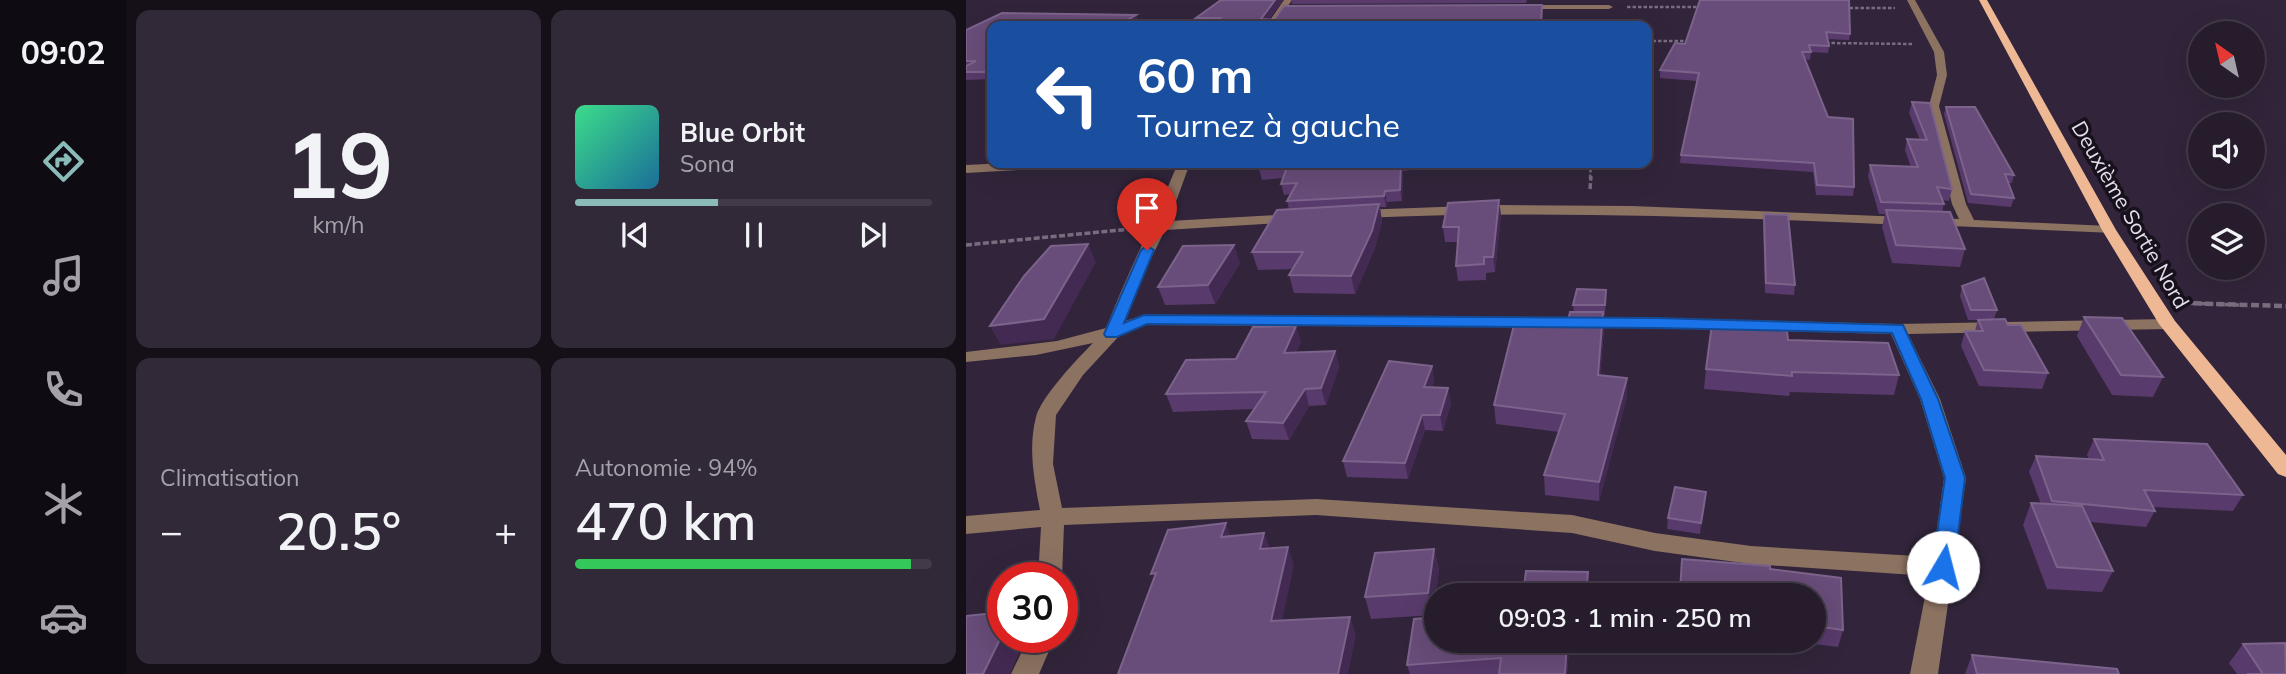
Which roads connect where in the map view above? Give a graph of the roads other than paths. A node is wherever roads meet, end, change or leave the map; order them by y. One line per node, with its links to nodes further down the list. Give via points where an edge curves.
1 (1983, 0): 14 (main road, Deuxième Sortie Nord)
2 (1289, 4): 6 (street)
3 (1914, 4): 12 (street, via 1936,45 1942,75 1934,106 1959,204)
4 (1504, 6): 5 (street)
5 (1609, 7)
6 (1273, 21)
7 (987, 168): 9 (street)
8 (1182, 168): 13 (street)
9 (966, 169)
10 (1339, 215): 12 (street, via 1590,208)
11 (1311, 217): 13 (street)
12 (1969, 223): 14 (street)
13 (1160, 226): 17 (street)
14 (2109, 230): 15 (main road, Deuxième Sortie Nord)
15 (2168, 324): 16 (street); 19 (main road, Deuxième Sortie Nord)
16 (1897, 328): 17 (street, via 1144,320); 23 (street, via 1930,399 1955,478)
17 (1112, 334): 18 (street, via 1065,347); 20 (street, via 1076,371 1046,415 1042,464)
18 (966, 357)
19 (2286, 469)
20 (1053, 517): 21 (street); 22 (street); 23 (street, via 1316,507 1572,524 1655,542 1751,555)
21 (966, 525)
22 (1051, 562)
23 (1943, 567): 26 (street)
24 (1035, 653): 25 (street)
25 (1025, 674)
26 (1924, 674)

